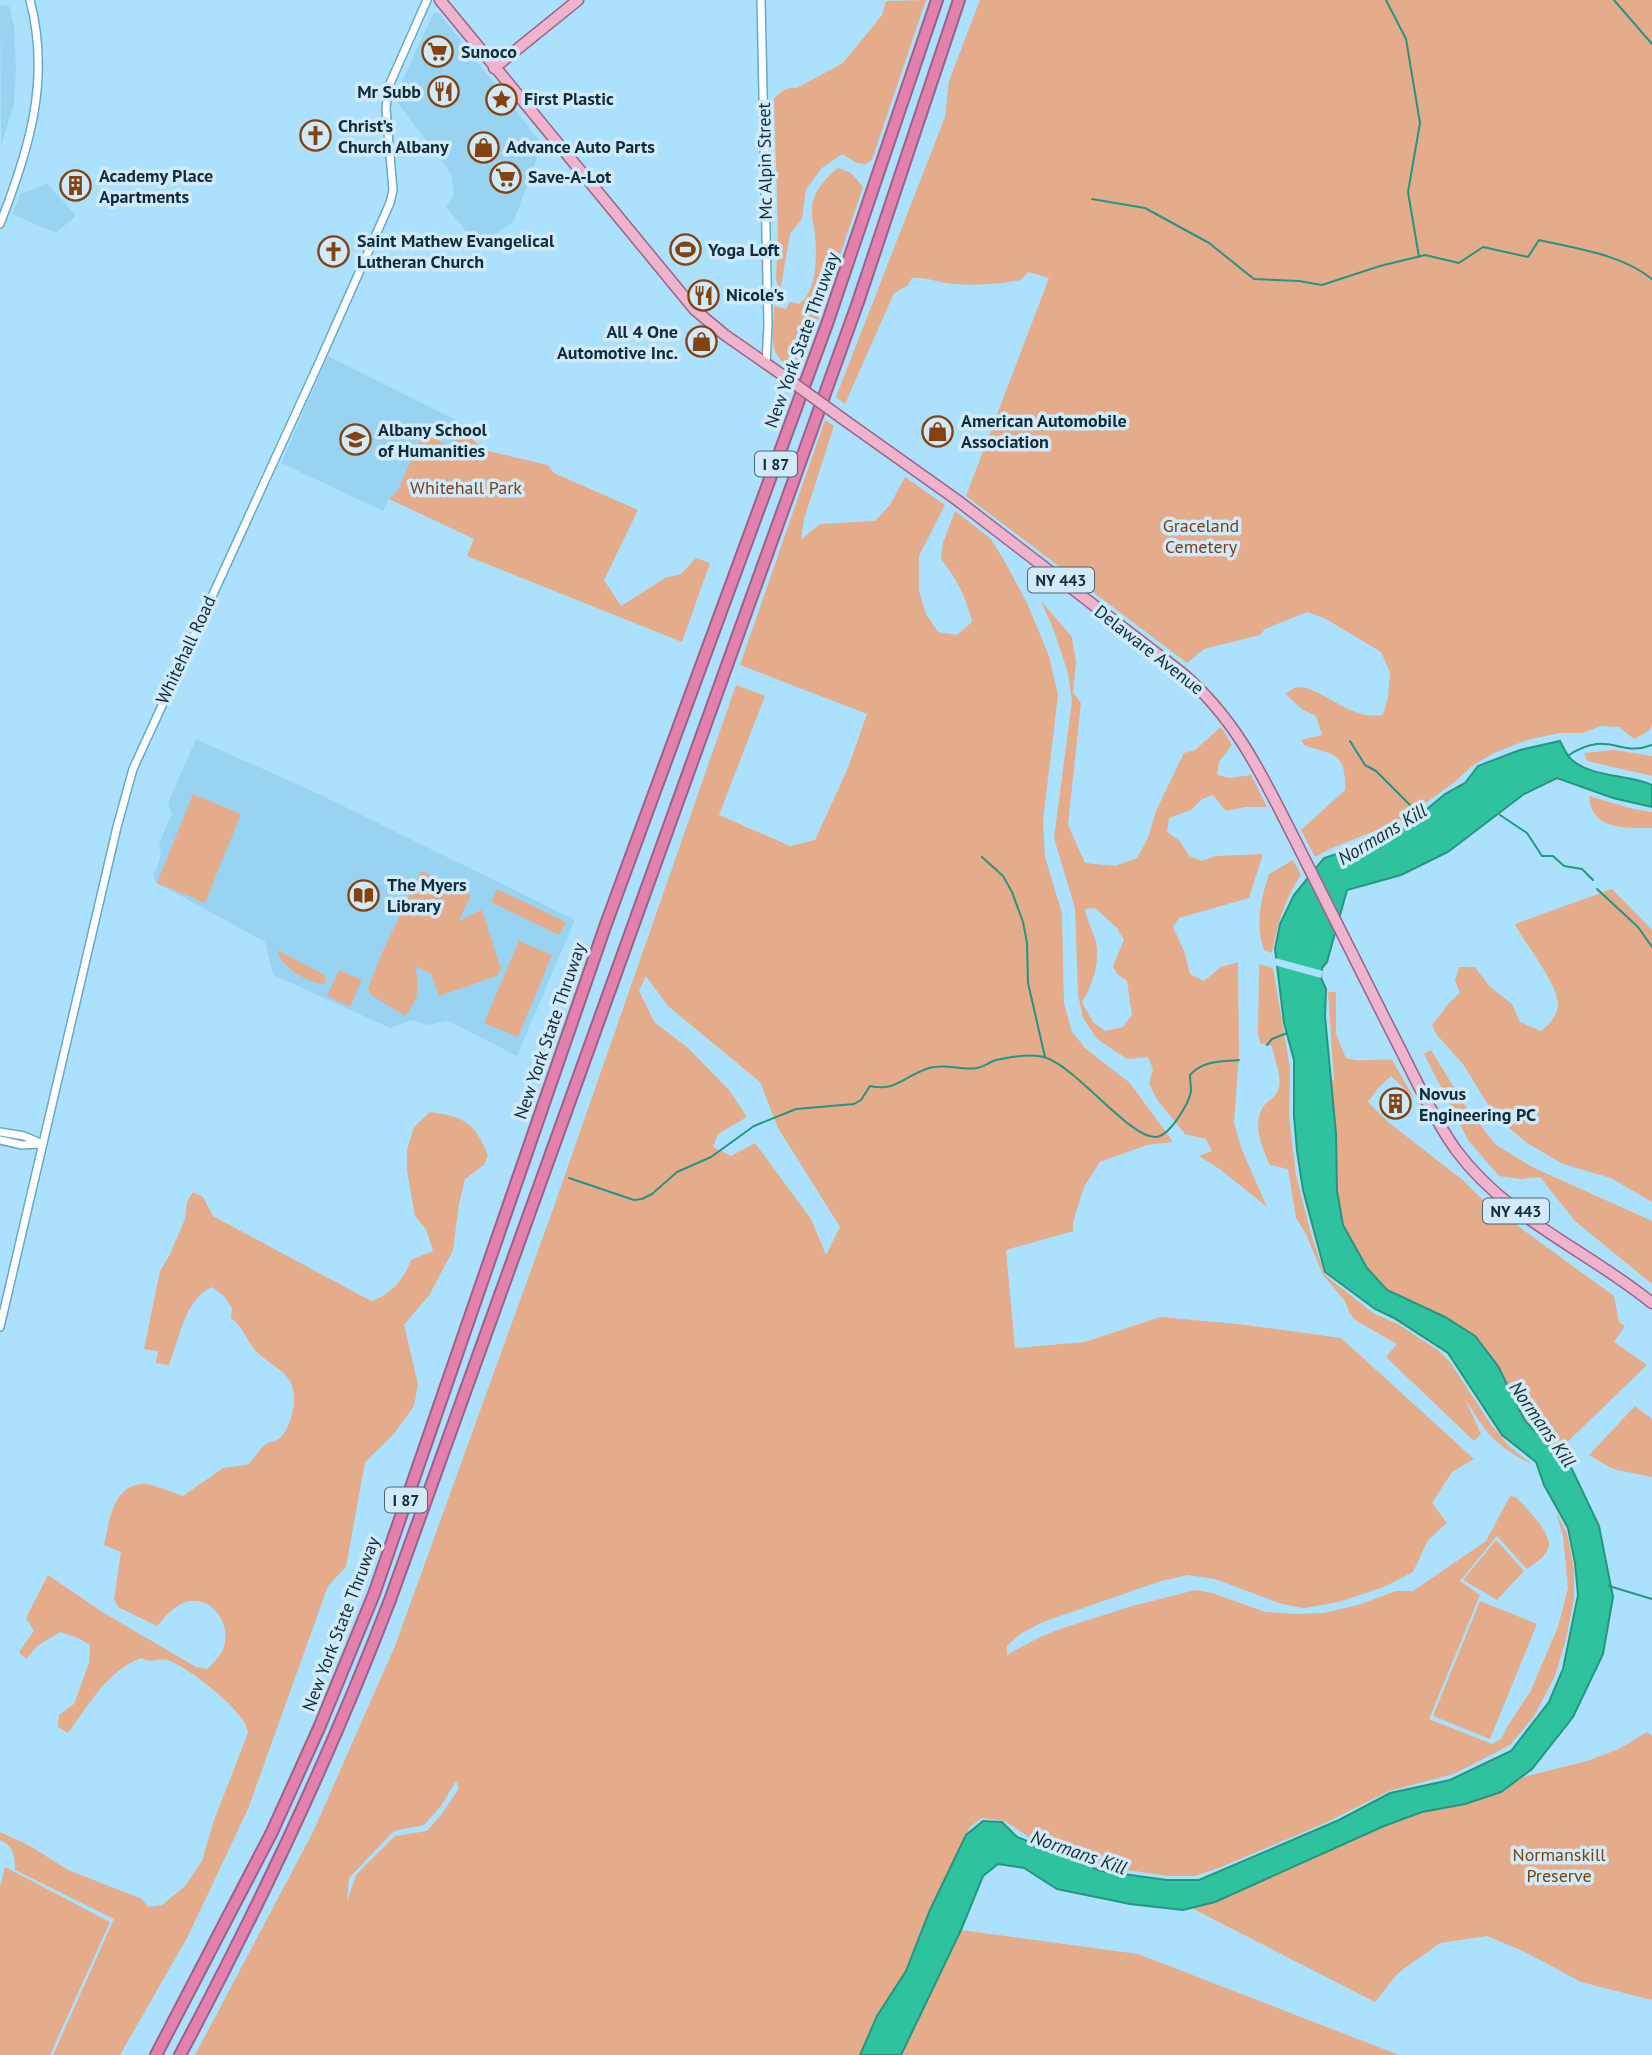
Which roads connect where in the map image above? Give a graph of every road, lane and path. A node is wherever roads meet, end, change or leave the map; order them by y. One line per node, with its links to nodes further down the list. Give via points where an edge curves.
1 (30, 0): 9 (street, via 38,50 35,111 29,144)
2 (427, 0): 13 (street, Whitehall Road, via 388,88 390,203 133,769)
3 (440, 0): 8 (main road, Delaware Avenue)
4 (578, 0): 8 (main road)
5 (761, 0): 10 (street, Mc Alpin Street)
6 (937, 0): 16 (highway, New York State Thruway / I 87, via 827,324 606,924 374,1594 272,1832)
7 (961, 0): 17 (highway, New York State Thruway / I 87, via 858,302 381,1623 290,1840)
8 (494, 68): 10 (main road, Delaware Avenue / NY 443, via 695,310)
9 (0, 224)
10 (766, 364): 14 (main road, Delaware Avenue / NY 443, bridge, via 957,500 1194,683 1230,723 1265,781 1417,1081 1464,1160 1517,1212)
11 (0, 1132): 13 (street)
12 (0, 1140): 13 (street)
13 (43, 1144): 15 (street, Whitehall Road)
14 (1652, 1303)
15 (0, 1327)
16 (156, 2055)
17 (180, 2055)

